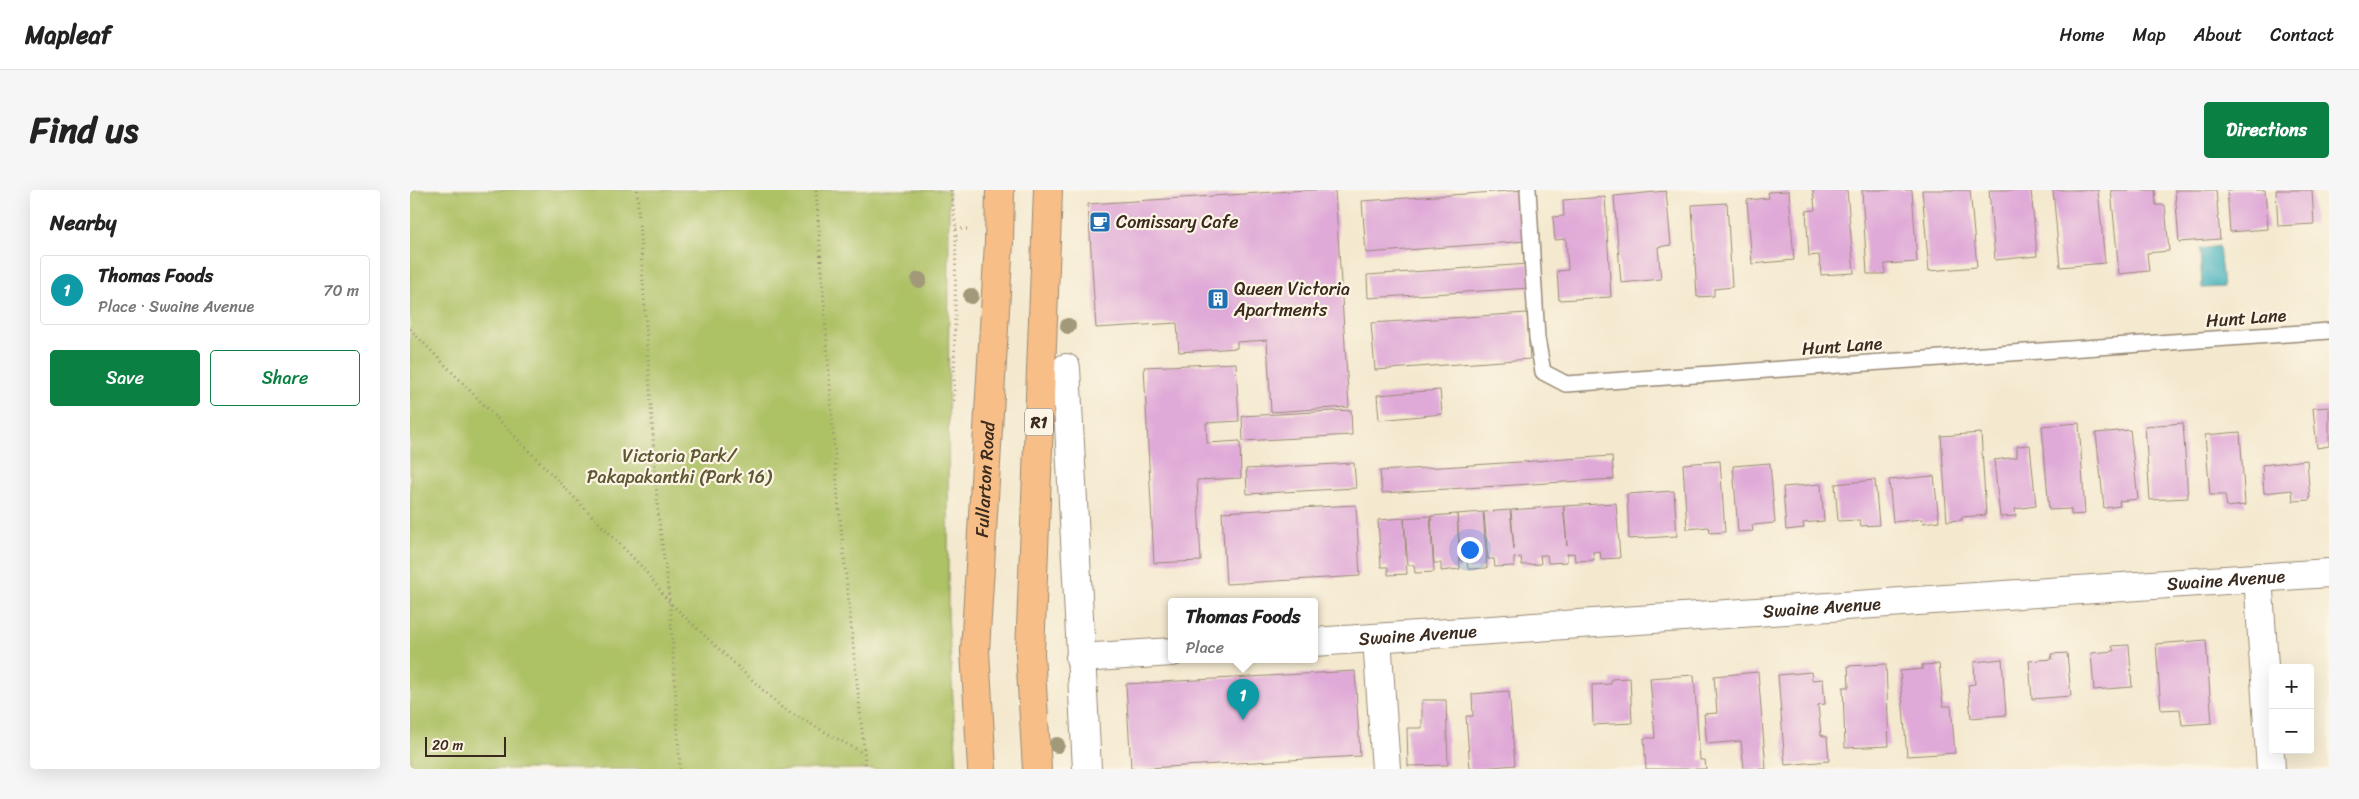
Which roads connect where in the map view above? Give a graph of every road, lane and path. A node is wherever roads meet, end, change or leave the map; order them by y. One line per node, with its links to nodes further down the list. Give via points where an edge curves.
1 (637, 190): 15 (path, via 658,513)
2 (816, 190): 20 (path, via 838,499)
3 (952, 190): 7 (path)
4 (1000, 190): 23 (highway, Fullarton Road, via 975,651)
5 (1048, 190): 24 (highway, R1, via 1030,653)
6 (1528, 190): 10 (lane, Hunt Lane, via 1537,338 1543,372 1566,384)
7 (956, 229): 8 (path); 12 (path)
8 (979, 230)
9 (410, 329): 15 (path, via 643,568)
10 (2329, 331)
11 (1066, 368): 19 (street)
12 (954, 402)
13 (2329, 573): 14 (street, Swaine Avenue)
14 (2258, 577): 16 (street, Swaine Avenue); 27 (street)
15 (670, 603): 20 (path, via 782,708); 21 (path)
16 (1377, 638): 17 (street, Swaine Avenue); 26 (street)
17 (1318, 642)
18 (1168, 652): 19 (street)
19 (1080, 658): 25 (street)
20 (863, 753): 22 (path)
21 (680, 769)
22 (866, 769)
23 (982, 769)
24 (1036, 769)
25 (1087, 769)
26 (1386, 769)
27 (2271, 769)

